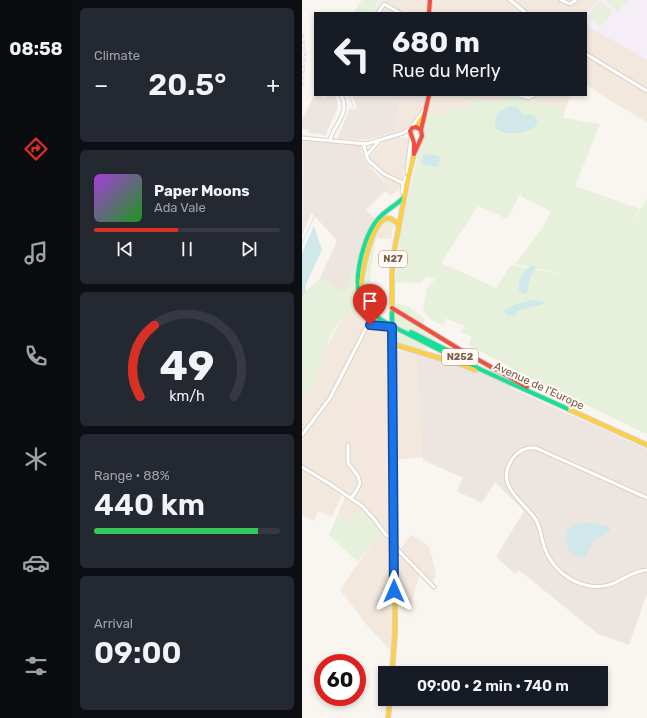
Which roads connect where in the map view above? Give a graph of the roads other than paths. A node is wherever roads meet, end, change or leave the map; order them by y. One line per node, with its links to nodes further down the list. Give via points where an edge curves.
1 (430, 0): 7 (main road)
2 (510, 0): 8 (street)
3 (562, 0): 4 (street, via 570,4)
4 (576, 0)
5 (379, 12): 6 (street, via 384,4)
6 (398, 12)
7 (429, 12)
8 (525, 12)
9 (587, 55): 10 (street)
10 (647, 91)
11 (341, 96): 23 (street, via 345,108)
12 (429, 96): 15 (main road, N27)
13 (522, 96): 14 (street)
14 (533, 96)
15 (426, 107): 16 (main road, N27); 17 (street)
16 (425, 113): 17 (main road, N27); 18 (main road, N27)
17 (414, 128): 18 (main road); 19 (street); 20 (main road, N27)
18 (421, 130): 22 (main road, N27, via 422,136)
19 (403, 132): 20 (street); 24 (street)
20 (411, 137): 22 (main road); 26 (main road, N27); 28 (street, via 407,174)
21 (302, 138): 23 (street)
22 (419, 139): 26 (main road, N27)
23 (330, 140): 25 (street)
24 (380, 140): 25 (street); 27 (street)
25 (362, 143): 27 (street)
26 (414, 152): 29 (main road, N27)
27 (366, 156): 28 (street, via 384,174)
28 (403, 183): 29 (street)
29 (404, 191): 30 (main road, N27)
30 (404, 197): 31 (main road, N27); 33 (main road, via 380,217 366,245 358,272 361,300 369,311)
31 (399, 226): 32 (main road, N27, via 392,260); 33 (main road, via 390,218 382,220 370,243 362,271 363,297 371,309)
32 (392, 310): 34 (main road, N27, bridge); 37 (main road, via 473,358)
33 (384, 319): 36 (main road, Avenue de l'Europe / N252, via 444,352); 37 (main road, Avenue de l'Europe / N252, via 459,357)
34 (392, 327): 35 (main road, N27); 38 (street, via 370,325 366,328 330,398)
35 (392, 344): 36 (main road, via 457,363); 45 (main road, N27)
36 (512, 383): 41 (main road, Avenue de l'Europe / N252)
37 (538, 392): 39 (main road, Avenue de l'Europe / N252)
38 (302, 435)
39 (647, 441)
40 (348, 445): 43 (street, via 348,463 360,483)
41 (647, 445)
42 (302, 467): 43 (street)
43 (351, 498): 45 (street, via 374,519 386,536)
44 (647, 498): 47 (street, via 536,448 525,448 517,453 511,460 507,472 509,487 536,521 551,561 569,578 588,586 600,587 616,583 632,573)
45 (394, 538): 46 (main road, N27)
46 (395, 547): 48 (street); 49 (main road, N27)
47 (647, 570)
48 (434, 587)
49 (393, 666)
50 (389, 706): 51 (main road)
51 (388, 718)

